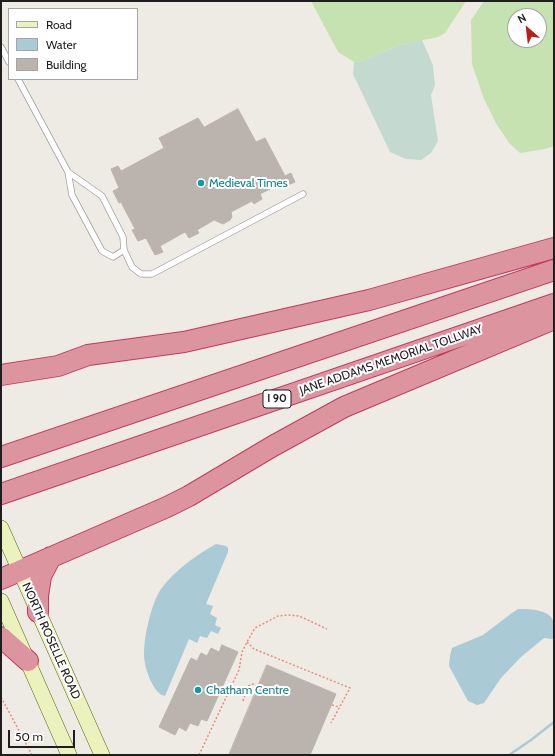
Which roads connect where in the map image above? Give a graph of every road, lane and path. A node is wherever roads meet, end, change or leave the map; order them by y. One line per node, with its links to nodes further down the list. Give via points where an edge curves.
1 (1, 48): 2 (lane)
2 (8, 60)
3 (19, 80): 4 (lane)
4 (68, 172): 7 (lane, via 102,196 123,237); 7 (lane, via 72,195 102,251 113,257)
5 (303, 194): 7 (lane, via 152,274 141,274 132,267)
6 (554, 248): 11 (highway, via 369,300 184,342)
7 (124, 250)
8 (554, 270): 14 (highway)
9 (554, 304): 15 (highway, JANE ADDAMS MEMORIAL TOLLWAY / I 90)
10 (554, 319): 17 (highway, via 344,407 189,496)
11 (88, 356): 12 (highway, via 65,352); 13 (highway, via 58,366)
12 (1, 363)
13 (1, 375)
14 (1, 458)
15 (1, 494)
16 (2, 530): 18 (main road, NORTH ROSELLE ROAD)
17 (51, 557): 18 (highway); 21 (highway, via 41,576)
18 (20, 571): 19 (highway); 21 (main road, NORTH ROSELLE ROAD)
19 (1, 579)
20 (1, 601): 25 (main road)
21 (38, 612): 36 (main road, NORTH ROSELLE ROAD)
22 (327, 629): 24 (path, via 299,616 278,616 255,628)
23 (1, 637): 25 (highway)
24 (247, 642): 28 (path); 32 (path, via 254,649 350,688)
25 (28, 661): 35 (main road)
26 (248, 686): 27 (path, via 253,684); 28 (path); 30 (path)
27 (258, 687)
28 (229, 692): 37 (path)
29 (1, 697): 34 (path)
30 (243, 701)
31 (332, 705): 32 (path)
32 (339, 707): 33 (path)
33 (331, 723)
34 (32, 755)
35 (69, 755)
36 (102, 755)
37 (199, 755)

